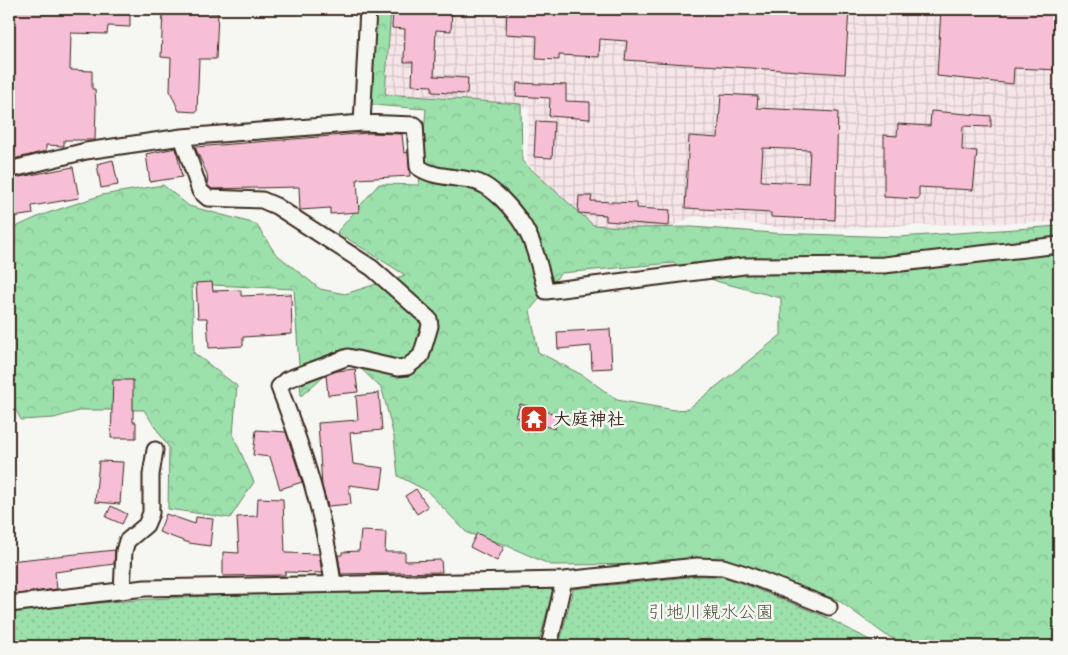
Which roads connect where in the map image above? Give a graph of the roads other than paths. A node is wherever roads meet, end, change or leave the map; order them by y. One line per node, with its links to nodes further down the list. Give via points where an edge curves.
1 (368, 9): 2 (street)
2 (362, 123): 3 (street); 5 (street, via 415,125 418,167 438,176 470,180 492,189 516,214 531,236 546,291 744,266 884,264)
3 (182, 137): 4 (street, via 86,152); 8 (street, via 200,191 208,198 262,200 276,206 372,268 429,319 421,356 406,367 397,368 348,357 286,380 279,387 312,476 326,534)
4 (9, 170)
5 (1059, 245)
6 (155, 450): 9 (street, via 151,513 146,525 127,541)
7 (564, 580): 8 (street); 11 (street, via 697,566 723,567); 12 (street)
8 (333, 583): 9 (street)
9 (122, 591): 10 (street)
10 (9, 604)
11 (829, 607)
12 (549, 646)

